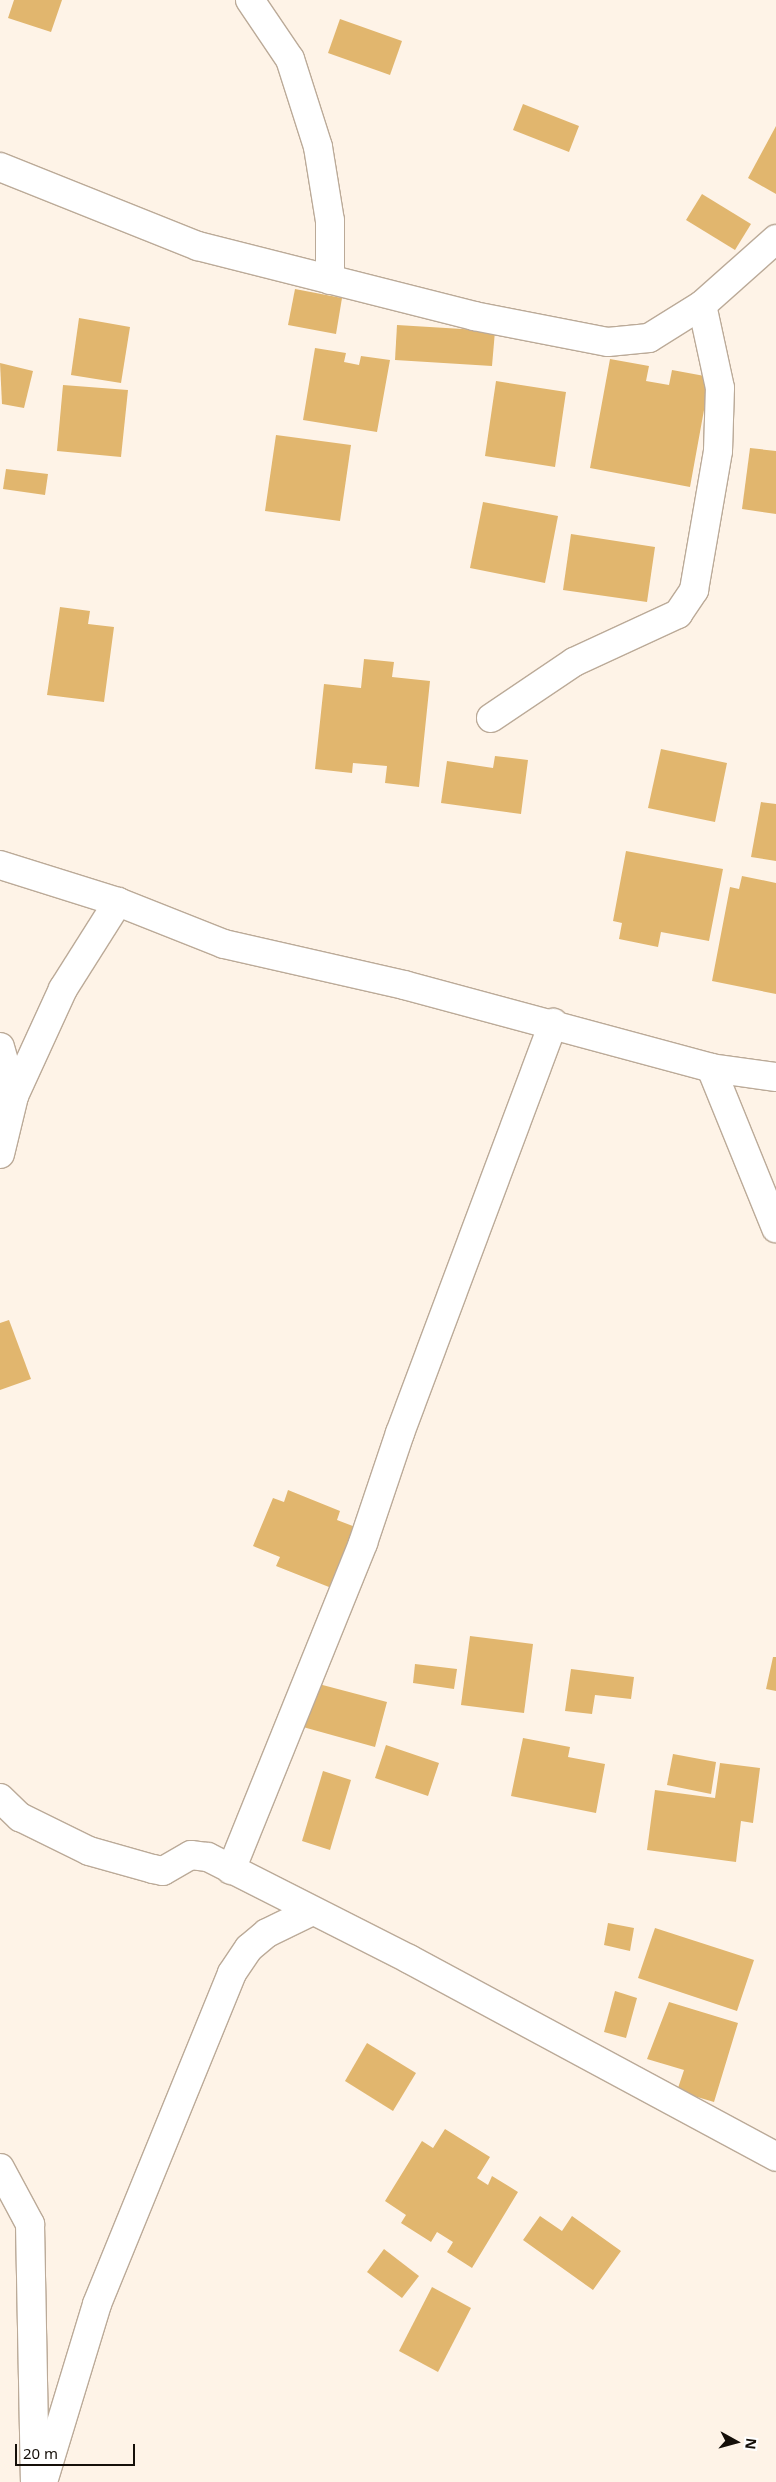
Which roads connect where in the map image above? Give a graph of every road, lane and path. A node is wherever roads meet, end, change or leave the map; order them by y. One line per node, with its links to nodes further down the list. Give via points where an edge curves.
1 (250, 0): 4 (street, via 290,59 318,147 330,221)
2 (0, 168): 4 (street, via 198,246)
3 (776, 239): 5 (street)
4 (330, 280): 5 (street, via 474,316 608,342 649,338)
5 (702, 304): 6 (street, via 720,388 718,451 694,590 678,614 574,662)
6 (491, 718)
7 (0, 865): 8 (street)
8 (118, 902): 9 (street, via 224,944); 13 (street, via 63,989)
9 (553, 1023): 11 (street); 17 (street, via 400,1433 363,1543)
10 (0, 1047): 13 (street)
11 (711, 1068): 12 (street); 15 (street)
12 (776, 1076)
13 (14, 1096): 14 (street)
14 (0, 1154)
15 (776, 1228)
16 (0, 1798): 17 (street, via 20,1817 89,1851 163,1871 199,1855)
17 (231, 1870): 18 (street)
18 (310, 1912): 19 (street, via 409,1959); 22 (street, via 266,1934 249,1948 232,1973 97,2304)
19 (776, 2157)
20 (0, 2168): 21 (street, via 30,2224)
21 (35, 2482)
22 (43, 2482)

